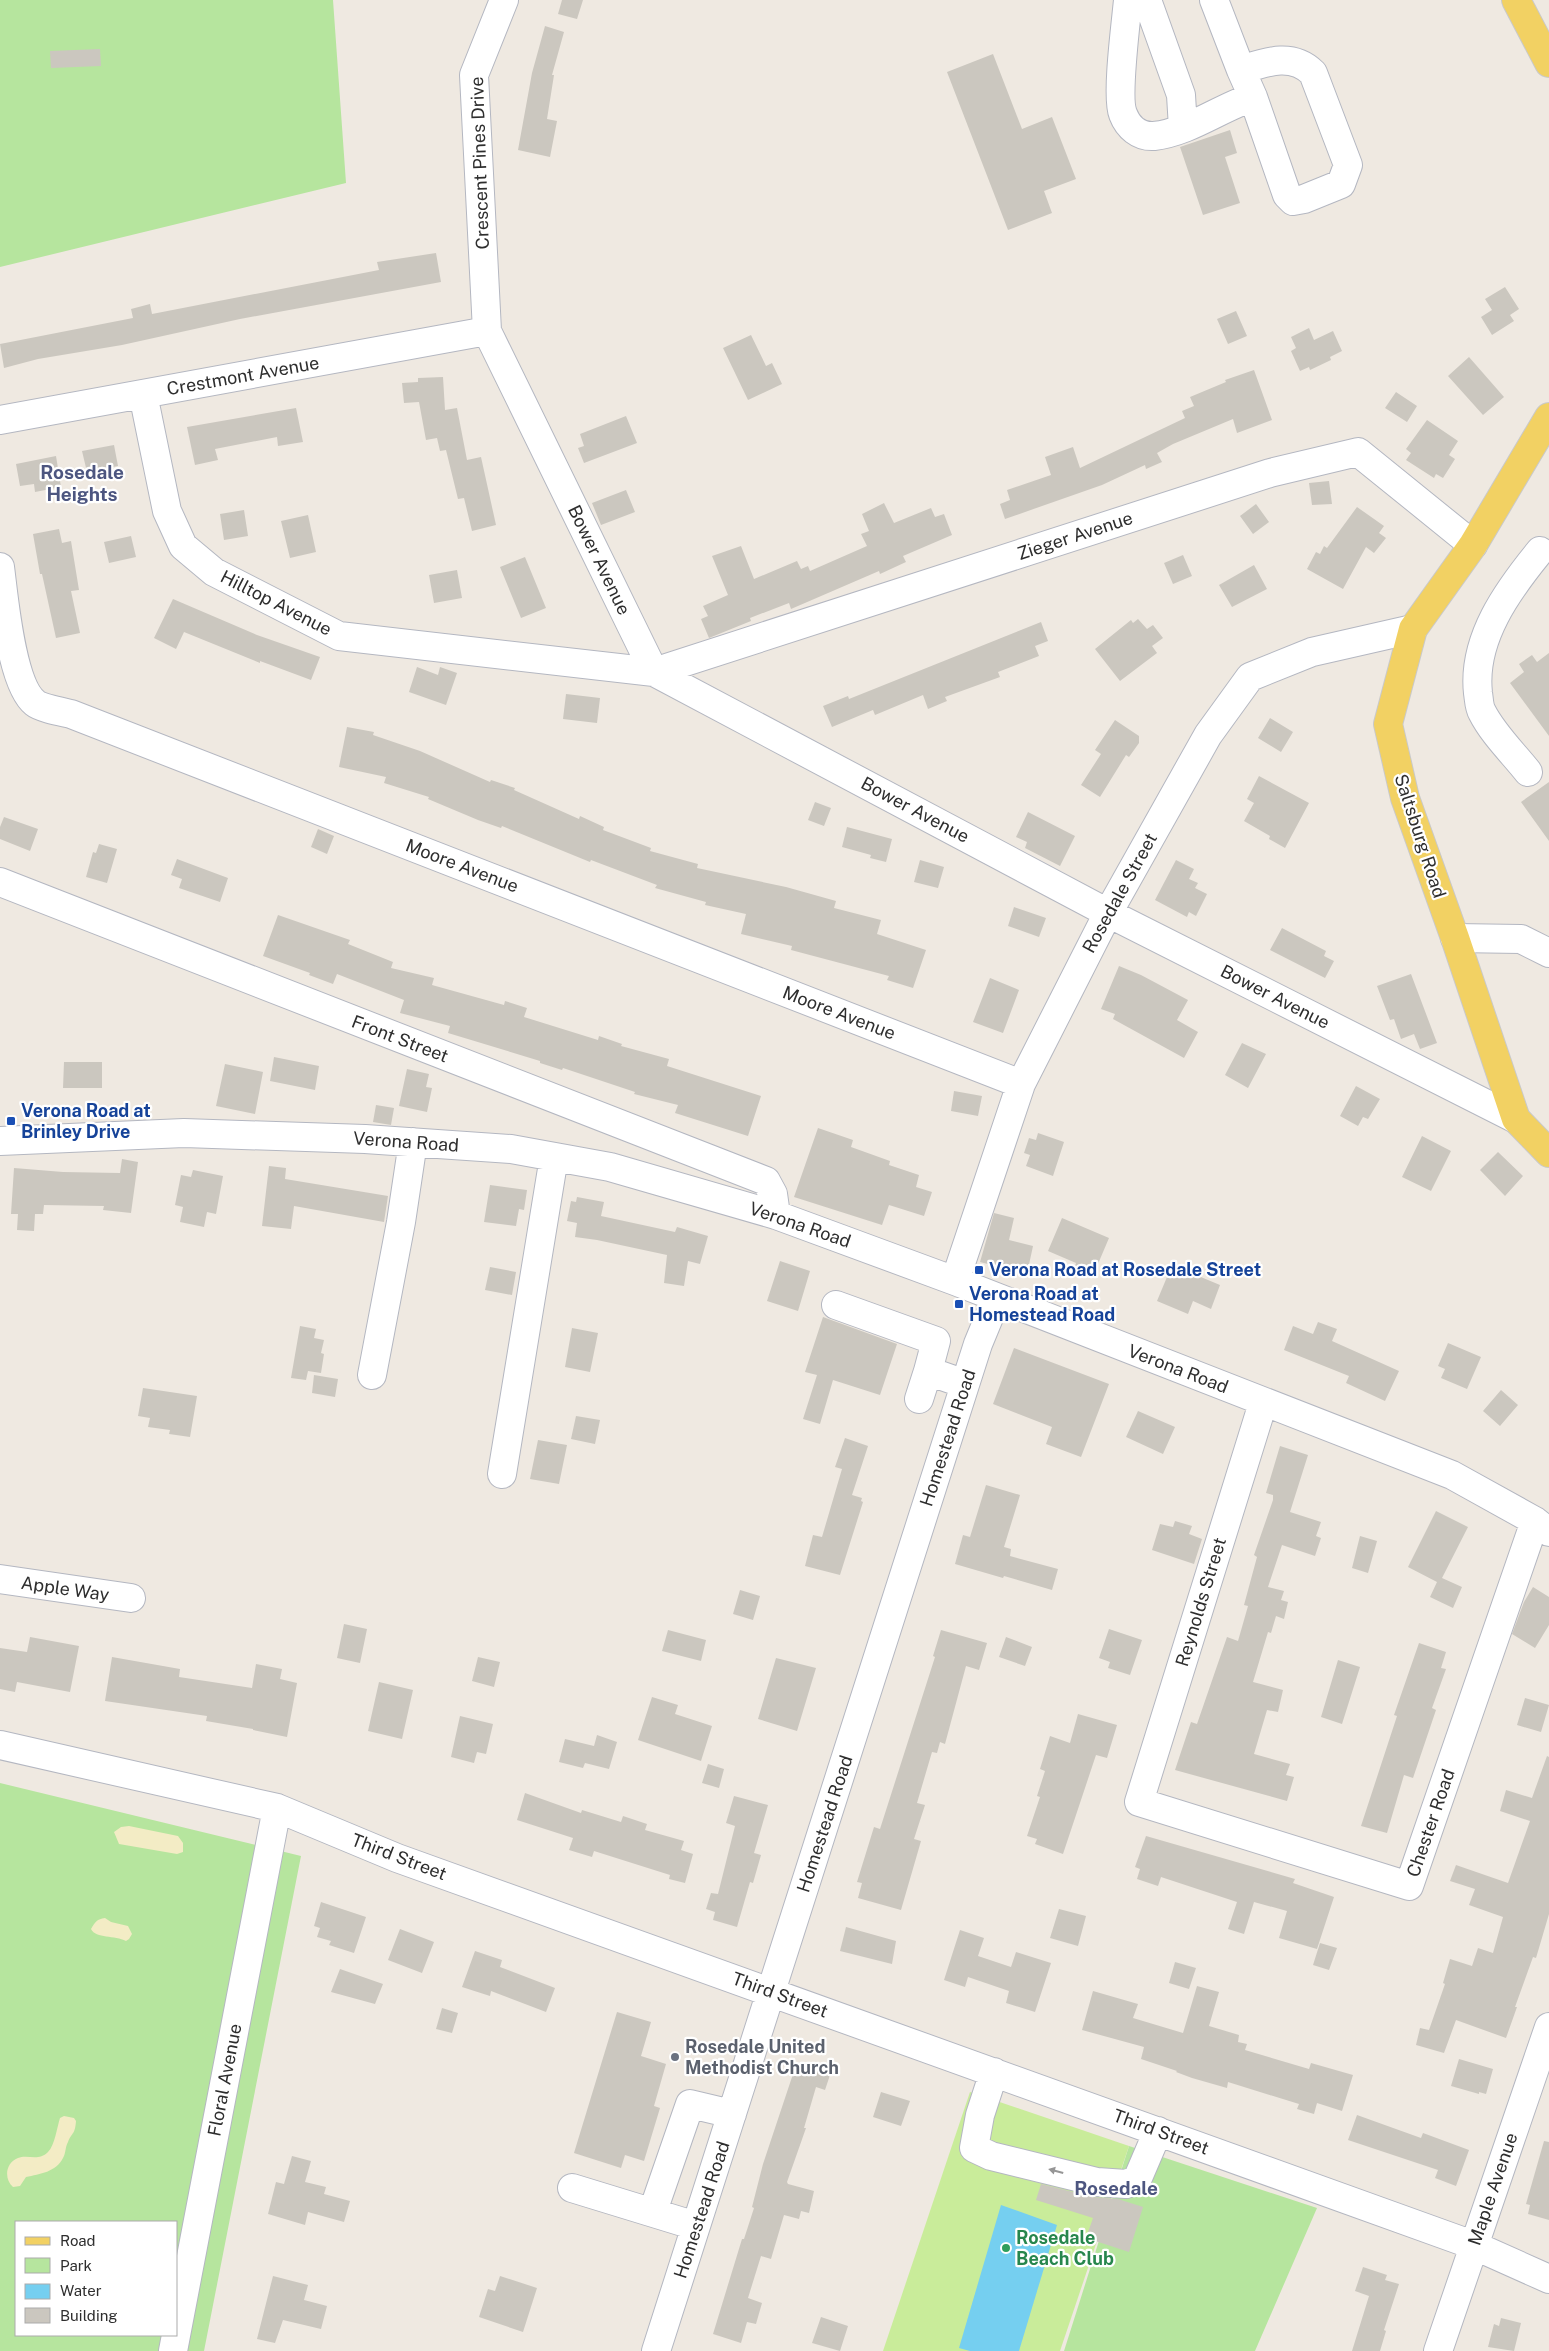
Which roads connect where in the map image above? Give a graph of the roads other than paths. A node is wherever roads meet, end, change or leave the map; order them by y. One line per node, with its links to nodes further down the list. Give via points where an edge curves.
1 (504, 0): 10 (street, Crescent Pines Drive, via 474,75)
2 (1128, 0): 9 (street, via 1122,112 1131,129 1142,135 1154,136)
3 (1147, 0): 9 (street, via 1181,95)
4 (1214, 0): 7 (street)
5 (1516, 0): 6 (main road)
6 (1549, 63)
7 (1240, 70): 8 (street); 8 (street, via 1272,60 1287,60 1305,65 1313,73 1348,165 1342,184 1304,199 1293,200 1287,195)
8 (1253, 97): 9 (street)
9 (1183, 128)
10 (486, 331): 11 (street, Crestmont Avenue); 18 (street, Bower Avenue)
11 (143, 394): 13 (street, Crestmont Avenue); 18 (street, Hilltop Avenue, via 167,511 183,546 214,572 340,636)
12 (1549, 417): 14 (main road, Saltsburg Road)
13 (0, 420)
14 (1474, 545): 17 (main road, Saltsburg Road); 18 (street, Zieger Avenue, via 1358,452 1270,473)
15 (1546, 550): 19 (street, via 1520,576 1496,611 1476,676 1481,711)
16 (0, 567): 24 (street, Moore Avenue, via 13,653 22,684 35,703 72,714)
17 (1414, 629): 21 (street, Rosedale Street, via 1312,652 1250,677 1208,735); 22 (main road, Saltsburg Road, via 1388,724 1405,798)
18 (654, 672): 21 (street, Bower Avenue)
19 (1528, 772)
20 (0, 882): 30 (street, Front Street, via 766,1181 773,1194)
21 (1108, 913): 24 (street, Rosedale Street); 25 (street, Bower Avenue)
22 (1455, 938): 23 (street, via 1521,939); 25 (main road, Saltsburg Road)
23 (1549, 953)
24 (1021, 1084): 31 (street, Rosedale Street)
25 (1516, 1119): 28 (main road, Saltsburg Road)
26 (0, 1142): 27 (street, Verona Road, via 184,1133)
27 (413, 1142): 29 (street, Verona Road, via 511,1149); 35 (street)
28 (1549, 1153)
29 (554, 1157): 30 (street, Verona Road, via 610,1167); 39 (street)
30 (776, 1215): 31 (street, Verona Road)
31 (955, 1281): 32 (street, Verona Road)
32 (997, 1298): 36 (street, Homestead Road); 38 (street, Verona Road)
33 (836, 1306): 34 (street, via 936,1341)
34 (928, 1371): 36 (street); 37 (street)
35 (372, 1376)
36 (965, 1384): 46 (street, Homestead Road)
37 (919, 1400)
38 (1263, 1402): 40 (street, Verona Road, via 1452,1475); 44 (street, Reynolds Street)
39 (502, 1474)
40 (1542, 1526): 44 (street, Chester Road, via 1409,1886)
41 (0, 1579): 42 (street, Apple Way)
42 (131, 1598)
43 (0, 1745): 45 (street, Third Street)
44 (1139, 1802)
45 (277, 1808): 46 (street, Third Street, via 397,1858); 56 (street, Floral Avenue)
46 (771, 1992): 48 (street, Third Street); 49 (street, Homestead Road)
47 (1549, 2027): 54 (street, Maple Avenue)
48 (994, 2072): 50 (street, Third Street); 50 (street, one-way to 48, via 1137,2180 1126,2184 1096,2182 991,2156 974,2148 980,2115)
49 (732, 2114): 52 (street, via 690,2104); 53 (street, Homestead Road)
50 (1158, 2131): 54 (street, Third Street)
51 (572, 2188): 52 (street)
52 (653, 2211): 53 (street)
53 (696, 2226): 59 (street, Homestead Road)
54 (1473, 2245): 55 (street, Third Street); 60 (street, Maple Avenue)
55 (1549, 2278)
56 (178, 2325)
57 (176, 2336): 58 (street, Floral Avenue)
58 (173, 2351)
59 (656, 2351)
60 (1438, 2351)

